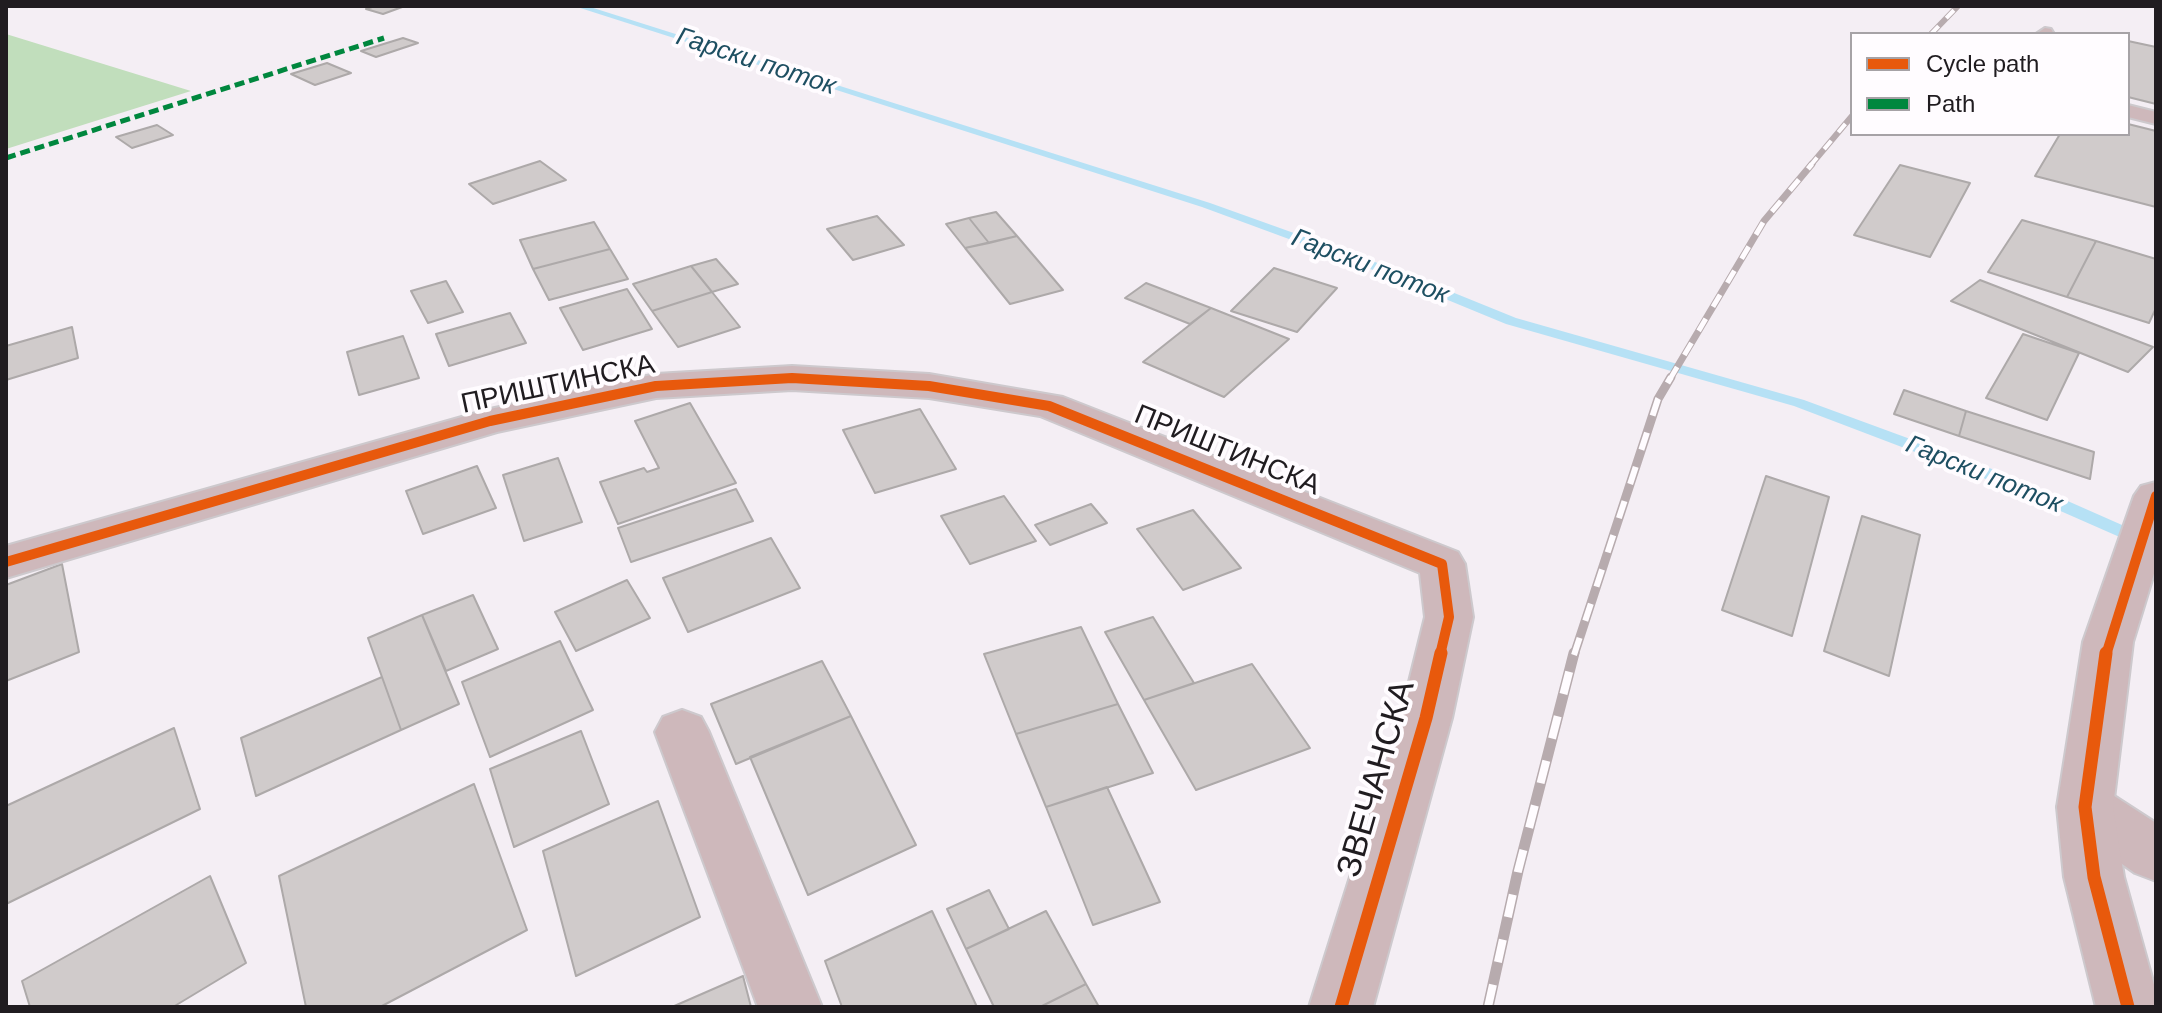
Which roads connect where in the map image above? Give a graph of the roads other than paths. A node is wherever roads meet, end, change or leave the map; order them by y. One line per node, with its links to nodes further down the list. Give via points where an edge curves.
1 (2130, 112): 2 (lane)
2 (2156, 118)
3 (2155, 502): 7 (street, via 2108,642)
4 (6, 562): 5 (street, ПРИШТИНСКА, via 490,421 656,386 792,378 929,386 1049,406)
5 (1442, 564): 10 (street, ЗВЕЧАНСКА, via 1449,617 1443,646)
6 (682, 732): 9 (street)
7 (2085, 807): 8 (street); 11 (street, via 2094,877)
8 (2156, 855)
9 (790, 1007)
10 (1341, 1007)
11 (2128, 1007)

